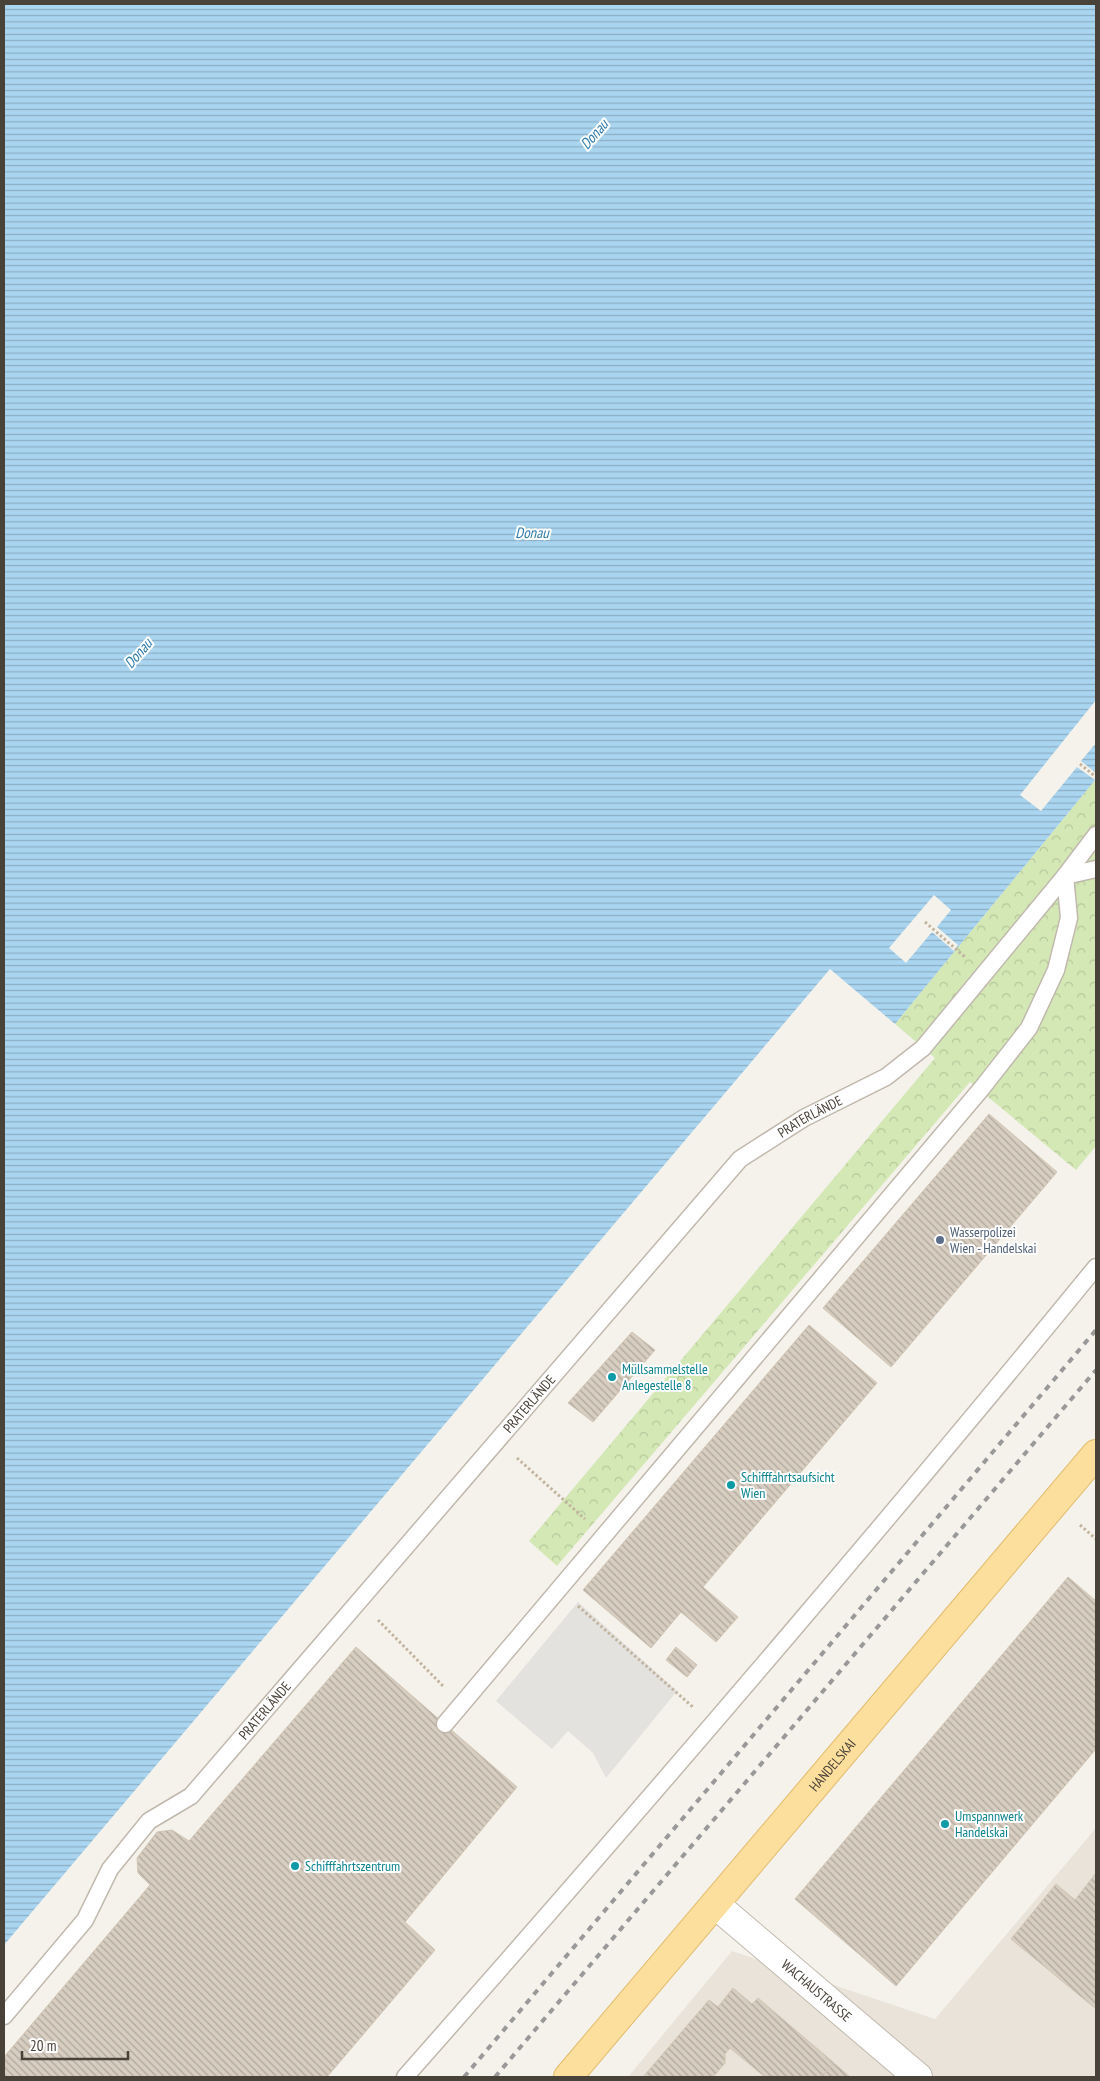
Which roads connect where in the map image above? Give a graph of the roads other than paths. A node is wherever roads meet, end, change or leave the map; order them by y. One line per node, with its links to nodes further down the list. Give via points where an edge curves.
1 (1096, 836): 3 (lane, PRATERLÄNDE)
2 (1096, 869): 3 (lane)
3 (1065, 876): 6 (lane, via 1069,918 1056,970 1029,1028 982,1088); 8 (lane, PRATERLÄNDE, via 923,1048 886,1078 804,1118 740,1159 191,1796 149,1821 110,1869 85,1920)
4 (1096, 1267): 9 (lane, via 963,1430 713,1724)
5 (1096, 1454): 7 (main road, HANDELSKAI)
6 (445, 1724)
7 (716, 1905): 10 (main road, HANDELSKAI); 11 (street, WACHAUSTRASSE)
8 (4, 2016)
9 (405, 2077)
10 (568, 2077)
11 (918, 2077)

